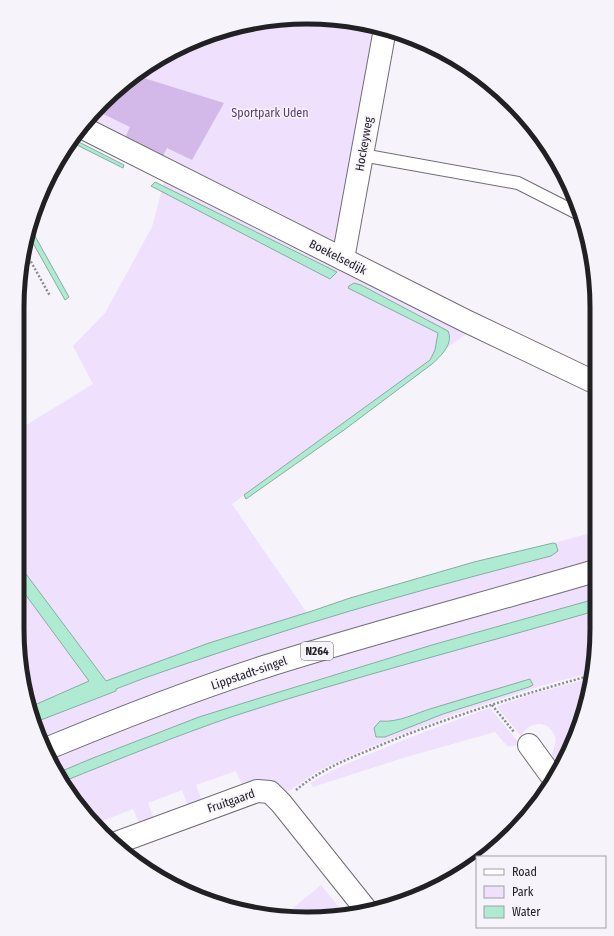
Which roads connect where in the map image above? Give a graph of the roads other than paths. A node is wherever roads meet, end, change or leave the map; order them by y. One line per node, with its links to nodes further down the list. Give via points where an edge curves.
1 (384, 35): 3 (street, Hockeyweg)
2 (86, 130): 5 (street, Boekelsedijk)
3 (362, 155): 4 (lane, via 518,183); 5 (street, Hockeyweg)
4 (573, 211)
5 (343, 259): 6 (street, Boekelsedijk)
6 (590, 381)
7 (590, 572): 9 (street, Lippstadt-singel / N264, via 265,667)
8 (529, 745): 10 (street)
9 (50, 747)
10 (550, 774)
11 (120, 842): 12 (street, Fruitgaard, via 257,791 270,792)
12 (364, 907)

